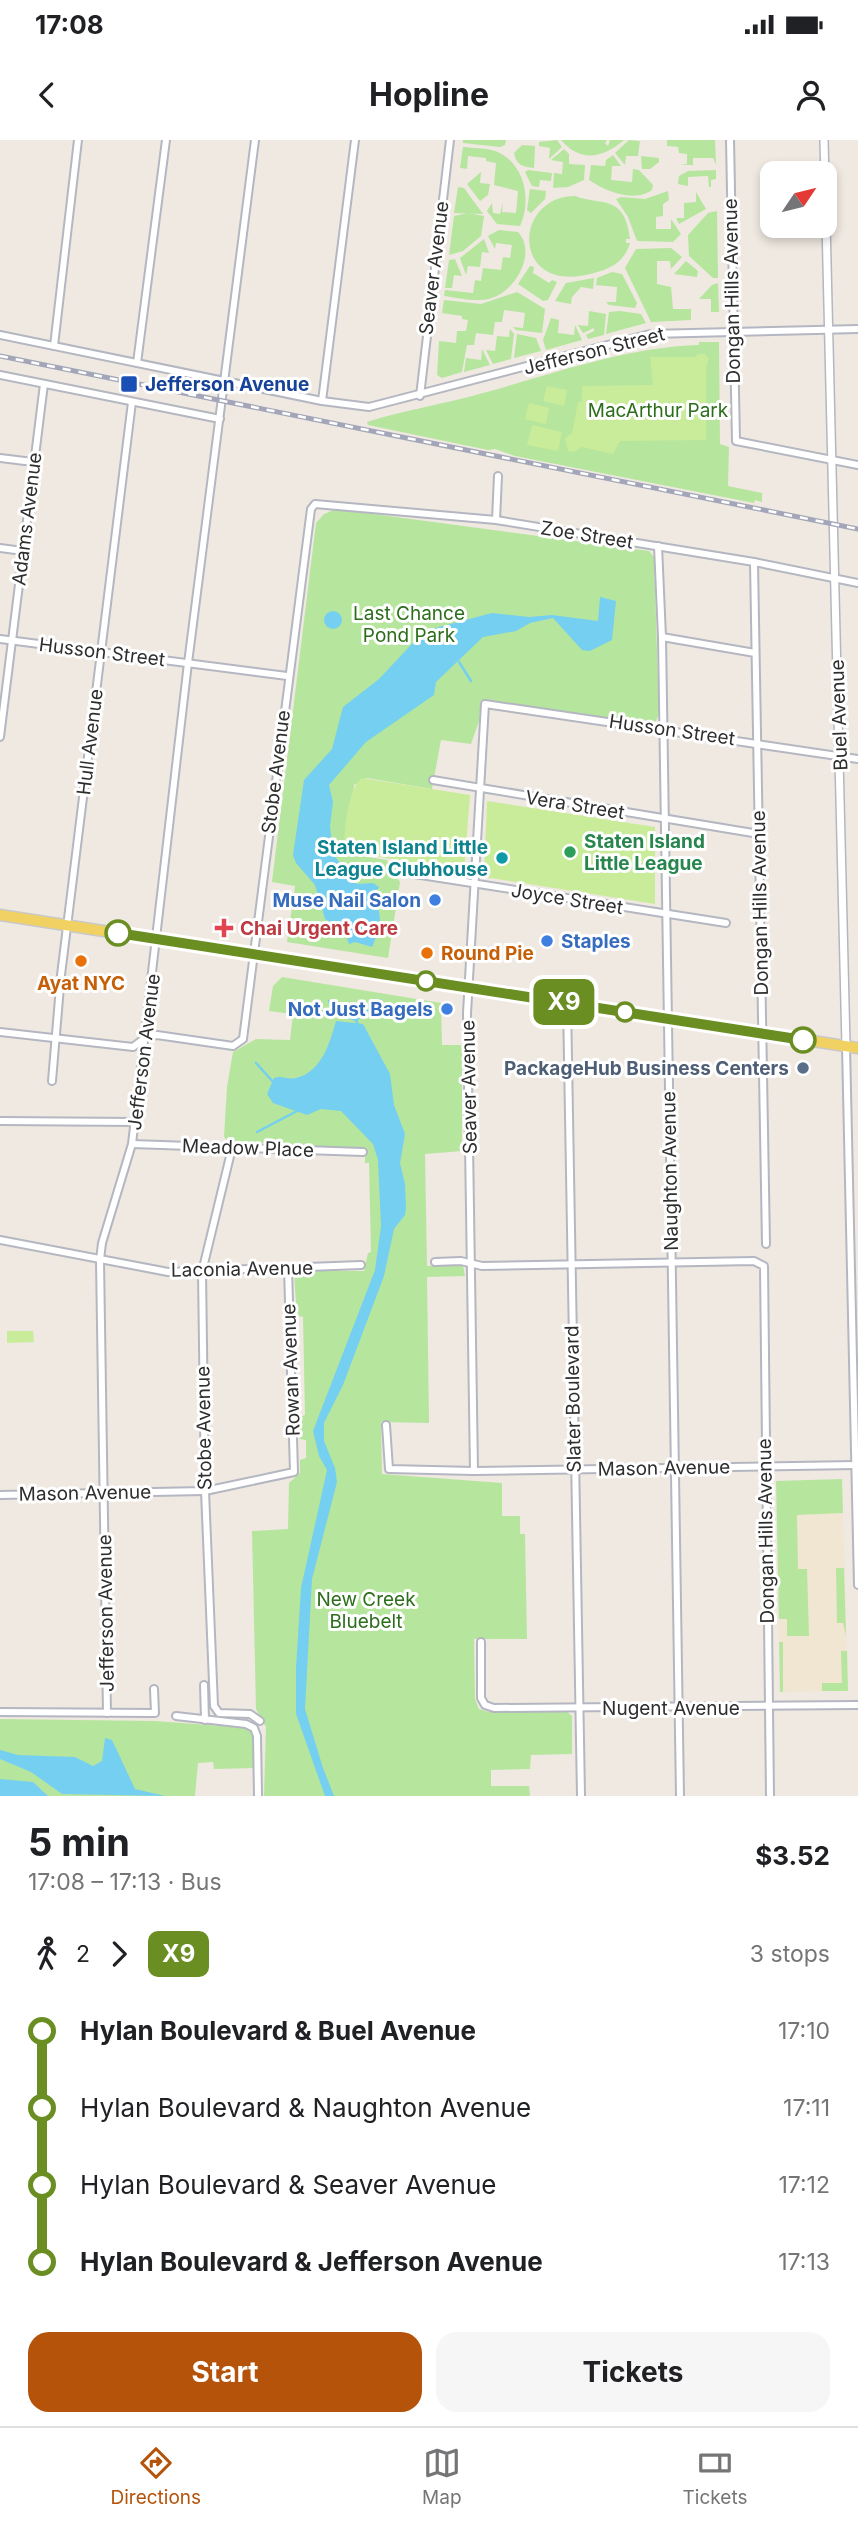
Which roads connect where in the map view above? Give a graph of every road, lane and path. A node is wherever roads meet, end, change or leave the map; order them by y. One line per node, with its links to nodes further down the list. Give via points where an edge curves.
1 (78, 140): 12 (street)
2 (166, 140): 13 (street)
3 (254, 140): 15 (street, Jefferson Avenue)
4 (355, 140): 18 (street)
5 (450, 140): 17 (street, Seaver Avenue)
6 (730, 140): 10 (street, Dongan Hills Avenue)
7 (824, 140): 9 (street, Buel Avenue)
8 (858, 328): 9 (street, Jefferson Street)
9 (828, 329): 10 (street, Jefferson Street); 22 (street, Buel Avenue)
10 (732, 330): 17 (street, Jefferson Street, via 650,334); 22 (street, Dongan Hills Avenue, via 737,441)
11 (0, 335): 12 (street)
12 (54, 346): 13 (street)
13 (137, 363): 15 (street)
14 (0, 375): 16 (street)
15 (225, 381): 18 (street); 20 (street, Jefferson Avenue)
16 (44, 384): 19 (street); 23 (street, Adams Avenue)
17 (420, 396): 18 (street, Jefferson Street, via 376,407)
18 (322, 401)
19 (132, 402): 20 (street); 37 (street, Hull Avenue)
20 (220, 419): 39 (street, Jefferson Avenue)
21 (0, 458): 23 (street)
22 (830, 460): 24 (street); 32 (street, Buel Avenue)
23 (33, 462): 30 (street, Adams Avenue)
24 (858, 465)
25 (498, 477): 27 (street)
26 (315, 504): 27 (street, Zoe Street); 40 (street, Stobe Avenue)
27 (496, 520): 28 (street, Zoe Street)
28 (658, 547): 31 (street, Zoe Street); 34 (street, Naughton Avenue)
29 (0, 548): 30 (street)
30 (23, 551): 36 (street, Adams Avenue)
31 (754, 562): 32 (street, Zoe Street); 38 (street, Dongan Hills Avenue)
32 (834, 578): 33 (street, Zoe Street); 45 (street, Buel Avenue)
33 (858, 583)
34 (662, 637): 38 (street); 42 (street, Naughton Avenue)
35 (0, 639): 36 (street, Husson Street)
36 (12, 641): 37 (street, Husson Street); 43 (street, Adams Avenue)
37 (100, 652): 39 (street, Husson Street); 56 (street, Hull Avenue)
38 (755, 653): 44 (street, Dongan Hills Avenue)
39 (188, 663): 40 (street, Husson Street); 57 (street, Jefferson Avenue)
40 (287, 676): 58 (street, Stobe Avenue)
41 (485, 704): 42 (street, Husson Street); 48 (street, Seaver Avenue)
42 (662, 728): 44 (street, Husson Street); 49 (street, Naughton Avenue)
43 (0, 737)
44 (757, 743): 45 (street, Husson Street); 50 (street, Dongan Hills Avenue)
45 (840, 756): 46 (street, Husson Street); 66 (street, Buel Avenue)
46 (858, 758)
47 (433, 780): 48 (street, Vera Street)
48 (479, 789): 49 (street, Vera Street); 52 (street, Seaver Avenue)
49 (664, 820): 50 (street, Vera Street); 53 (street, Naughton Avenue)
50 (759, 834): 63 (street, Dongan Hills Avenue)
51 (408, 873): 52 (street, Joyce Street)
52 (473, 884): 53 (street, Joyce Street); 59 (street, Seaver Avenue)
53 (665, 914): 55 (street, Joyce Street); 61 (street, Naughton Avenue)
54 (0, 915): 56 (main road)
55 (726, 923)
56 (67, 925): 57 (main road); 65 (street, Hull Avenue)
57 (157, 939): 58 (main road); 64 (street, Jefferson Avenue)
58 (256, 954): 59 (main road); 64 (street, Stobe Avenue, via 242,1041 233,1046)
59 (468, 987): 60 (main road); 80 (street, Seaver Avenue)
60 (567, 1002): 61 (main road); 82 (street, Slater Boulevard)
61 (668, 1018): 63 (main road); 81 (street, Naughton Avenue)
62 (0, 1032): 65 (street)
63 (762, 1033): 66 (main road); 75 (street, Dongan Hills Avenue)
64 (145, 1038): 65 (street, via 133,1047); 70 (street, Jefferson Avenue)
65 (57, 1040): 68 (street, Hull Avenue)
66 (846, 1046): 67 (main road); 77 (street, Buel Avenue)
67 (858, 1048)
68 (52, 1082)
69 (0, 1121): 70 (street)
70 (135, 1122): 71 (street, Jefferson Avenue)
71 (132, 1144): 72 (street, Meadow Place); 76 (street, Jefferson Avenue)
72 (232, 1148): 73 (street, Meadow Place); 85 (street, Stobe Avenue)
73 (363, 1152)
74 (0, 1240): 76 (street, Laconia Avenue)
75 (766, 1244)
76 (100, 1259): 85 (street, Laconia Avenue, via 168,1272); 94 (street, Jefferson Avenue)
77 (850, 1259): 78 (street); 87 (street, Buel Avenue)
78 (858, 1259)
79 (435, 1262): 80 (street)
80 (471, 1263): 82 (street); 91 (street, Seaver Avenue)
81 (671, 1263): 82 (street); 88 (street, Dongan Hills Avenue, via 754,1261 764,1266); 89 (street, Naughton Avenue)
82 (571, 1264): 90 (street, Slater Boulevard)
83 (361, 1265): 84 (street, Laconia Avenue)
84 (288, 1268): 85 (street, Laconia Avenue); 92 (street, Rowan Avenue)
85 (202, 1272): 93 (street, Stobe Avenue)
86 (386, 1425): 91 (street, Mason Avenue, via 388,1469)
87 (856, 1465): 88 (street, Mason Avenue); 96 (street, Buel Avenue)
88 (764, 1466): 89 (street, Mason Avenue); 101 (street, Dongan Hills Avenue)
89 (675, 1468): 90 (street, Mason Avenue); 103 (street, Naughton Avenue)
90 (575, 1470): 91 (street, Mason Avenue); 102 (street, Slater Boulevard)
91 (474, 1471)
92 (294, 1472): 93 (street, Mason Avenue)
93 (205, 1491): 94 (street, Mason Avenue); 108 (street, Stobe Avenue, via 216,1711 250,1714)
94 (104, 1492): 95 (street, Mason Avenue); 105 (street, Jefferson Avenue)
95 (0, 1495)
96 (858, 1585)
97 (481, 1642): 102 (street, Nugent Avenue, via 481,1698 485,1705)
98 (204, 1685): 107 (street)
99 (154, 1689): 105 (street, via 155,1713)
100 (858, 1705): 101 (street, Nugent Avenue)
101 (769, 1707): 103 (street, Nugent Avenue); 112 (street, Dongan Hills Avenue)
102 (579, 1708): 103 (street, Nugent Avenue); 110 (street, Slater Boulevard)
103 (679, 1708): 111 (street, Naughton Avenue)
104 (0, 1712): 105 (street)
105 (107, 1713)
106 (176, 1716): 107 (street)
107 (205, 1720): 109 (street, via 254,1728)
108 (260, 1721)
109 (258, 1796)
110 (581, 1796)
111 (681, 1796)
112 (770, 1796)

